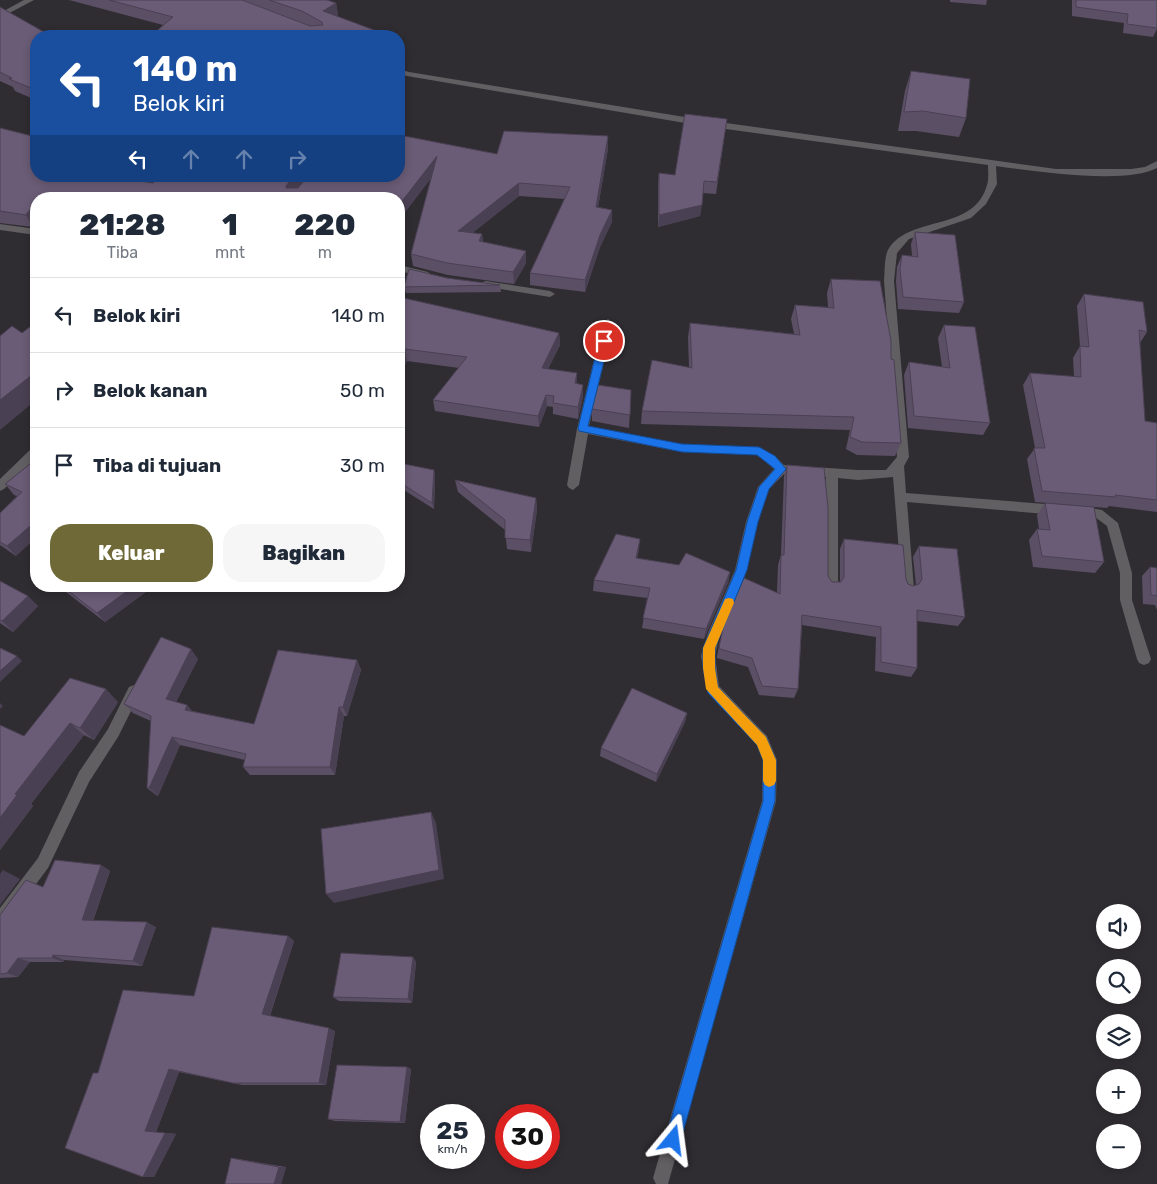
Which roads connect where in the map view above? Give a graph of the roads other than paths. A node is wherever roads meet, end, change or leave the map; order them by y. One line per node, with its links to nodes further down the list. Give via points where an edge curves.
1 (30, 0): 2 (street)
2 (0, 16)
3 (405, 73): 4 (street, via 697,122)
4 (992, 163): 5 (street, via 1056,172 1131,172); 15 (street, via 992,184 983,202 968,216 906,237 892,252 889,281 903,457)
5 (1157, 164)
6 (0, 227): 7 (street)
7 (30, 231)
8 (405, 269): 9 (street)
9 (432, 276)
10 (476, 283): 11 (street)
11 (550, 294)
12 (608, 323): 13 (street)
13 (583, 428): 16 (street, via 682,448 759,451); 18 (street)
14 (30, 457): 19 (street)
15 (898, 466): 17 (street, via 889,474); 20 (street)
16 (781, 469): 17 (street); 26 (street, via 764,487 752,522 742,570 714,633 708,656 712,689 762,741 770,760 769,801)
17 (832, 472): 21 (street)
18 (572, 485)
19 (0, 486)
20 (901, 497): 22 (street); 23 (street, via 1092,512 1105,517 1112,523 1126,573 1126,600)
21 (832, 586)
22 (908, 589)
23 (1144, 659)
24 (143, 675): 25 (street, via 113,732 84,777 43,863)
25 (0, 921)
26 (662, 1178)

